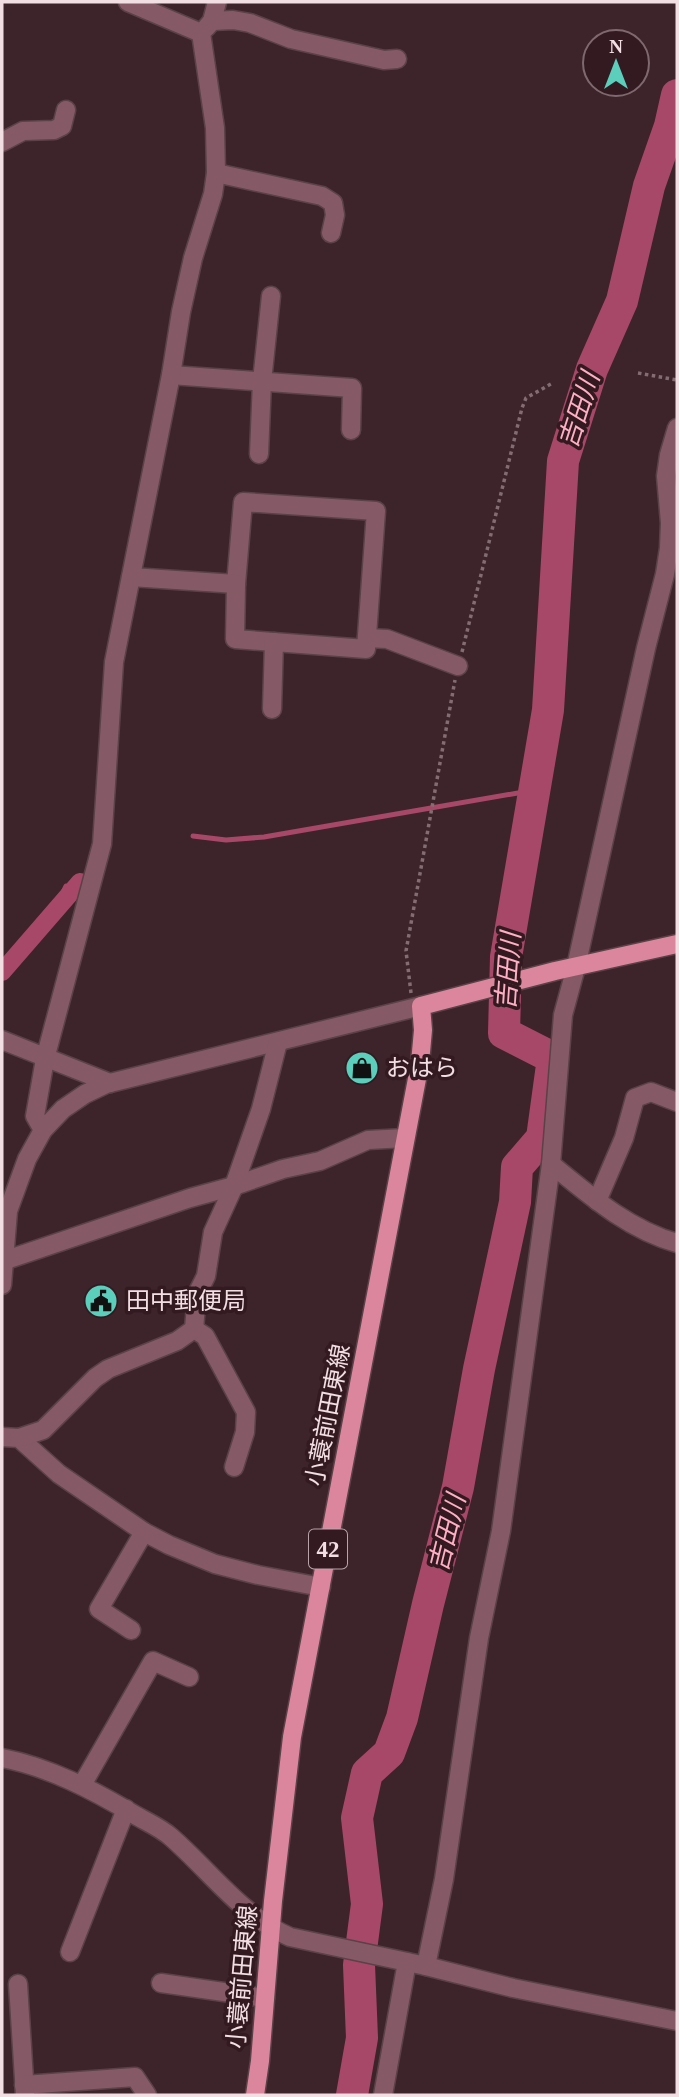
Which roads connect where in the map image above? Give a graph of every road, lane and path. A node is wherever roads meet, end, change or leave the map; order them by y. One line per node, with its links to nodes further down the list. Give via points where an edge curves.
1 (128, 2): 3 (street)
2 (217, 2): 3 (street)
3 (207, 27): 4 (street, via 233,20 291,39); 7 (street)
4 (397, 59)
5 (66, 110): 6 (street, via 62,126 54,130 23,131)
6 (2, 142)
7 (216, 173): 8 (street, via 322,196 333,203); 11 (street, via 193,258)
8 (331, 233)
9 (271, 296): 13 (street)
10 (638, 373): 12 (path)
11 (171, 375): 13 (street); 18 (street)
12 (677, 380)
13 (262, 381): 16 (street, via 352,388); 17 (street)
14 (551, 384): 22 (path, via 526,398 522,408)
15 (677, 428): 25 (street, via 666,476 670,523 665,574)
16 (351, 430)
17 (259, 454)
18 (131, 577): 19 (street); 29 (street, via 114,662 102,844)
19 (236, 584): 20 (street, via 243,502 376,511); 21 (street, via 235,639)
20 (366, 638): 21 (street, via 366,649); 22 (street, via 387,639)
21 (274, 642): 23 (street)
22 (458, 666): 26 (path, via 406,951)
23 (272, 709)
24 (677, 944): 25 (main road)
25 (576, 967): 26 (main road); 34 (street, via 563,1015)
26 (417, 1008): 28 (street); 33 (main road, 小蓑前田東線 / 42, via 423,1030 420,1063)
27 (2, 1040): 29 (street)
28 (278, 1042): 30 (street); 35 (street)
29 (45, 1059): 30 (street); 32 (street, via 35,1116)
30 (110, 1083): 32 (street, via 63,1109)
31 (677, 1102): 36 (street, via 651,1092 635,1098)
32 (43, 1130): 38 (street, via 8,1211)
33 (405, 1138): 35 (street, via 368,1140 320,1161); 44 (main road, 小蓑前田東線 / 42)
34 (551, 1164): 36 (street); 53 (street, via 502,1531 479,1638 444,1879)
35 (234, 1186): 38 (street); 40 (street, via 213,1232 206,1276 197,1294)
36 (597, 1202): 37 (street, via 659,1238)
37 (677, 1243)
38 (3, 1261): 39 (street)
39 (2, 1285)
40 (194, 1329): 41 (street, via 177,1341 108,1369 43,1430); 42 (street, via 205,1336 246,1412)
41 (10, 1437): 43 (street)
42 (234, 1467)
43 (144, 1532): 44 (street, via 215,1564); 45 (street, via 99,1609)
44 (321, 1587): 50 (main road, 小蓑前田東線 / 42, via 292,1737)
45 (131, 1630)
46 (189, 1677): 48 (street, via 153,1661)
47 (2, 1758): 48 (street)
48 (82, 1785): 49 (street)
49 (125, 1809): 50 (street, via 169,1835); 51 (street)
50 (271, 1928): 52 (street, via 320,1945); 56 (main road, 小蓑前田東線 / 42)
51 (70, 1952)
52 (404, 1962): 53 (street); 61 (street)
53 (426, 1966): 57 (street)
54 (161, 1983): 56 (street)
55 (18, 1984): 58 (street)
56 (265, 1998): 60 (main road, 小蓑前田東線 / 42)
57 (677, 2021)
58 (24, 2090): 59 (street, via 135,2077)
59 (147, 2095)
60 (255, 2095)
61 (383, 2095)

